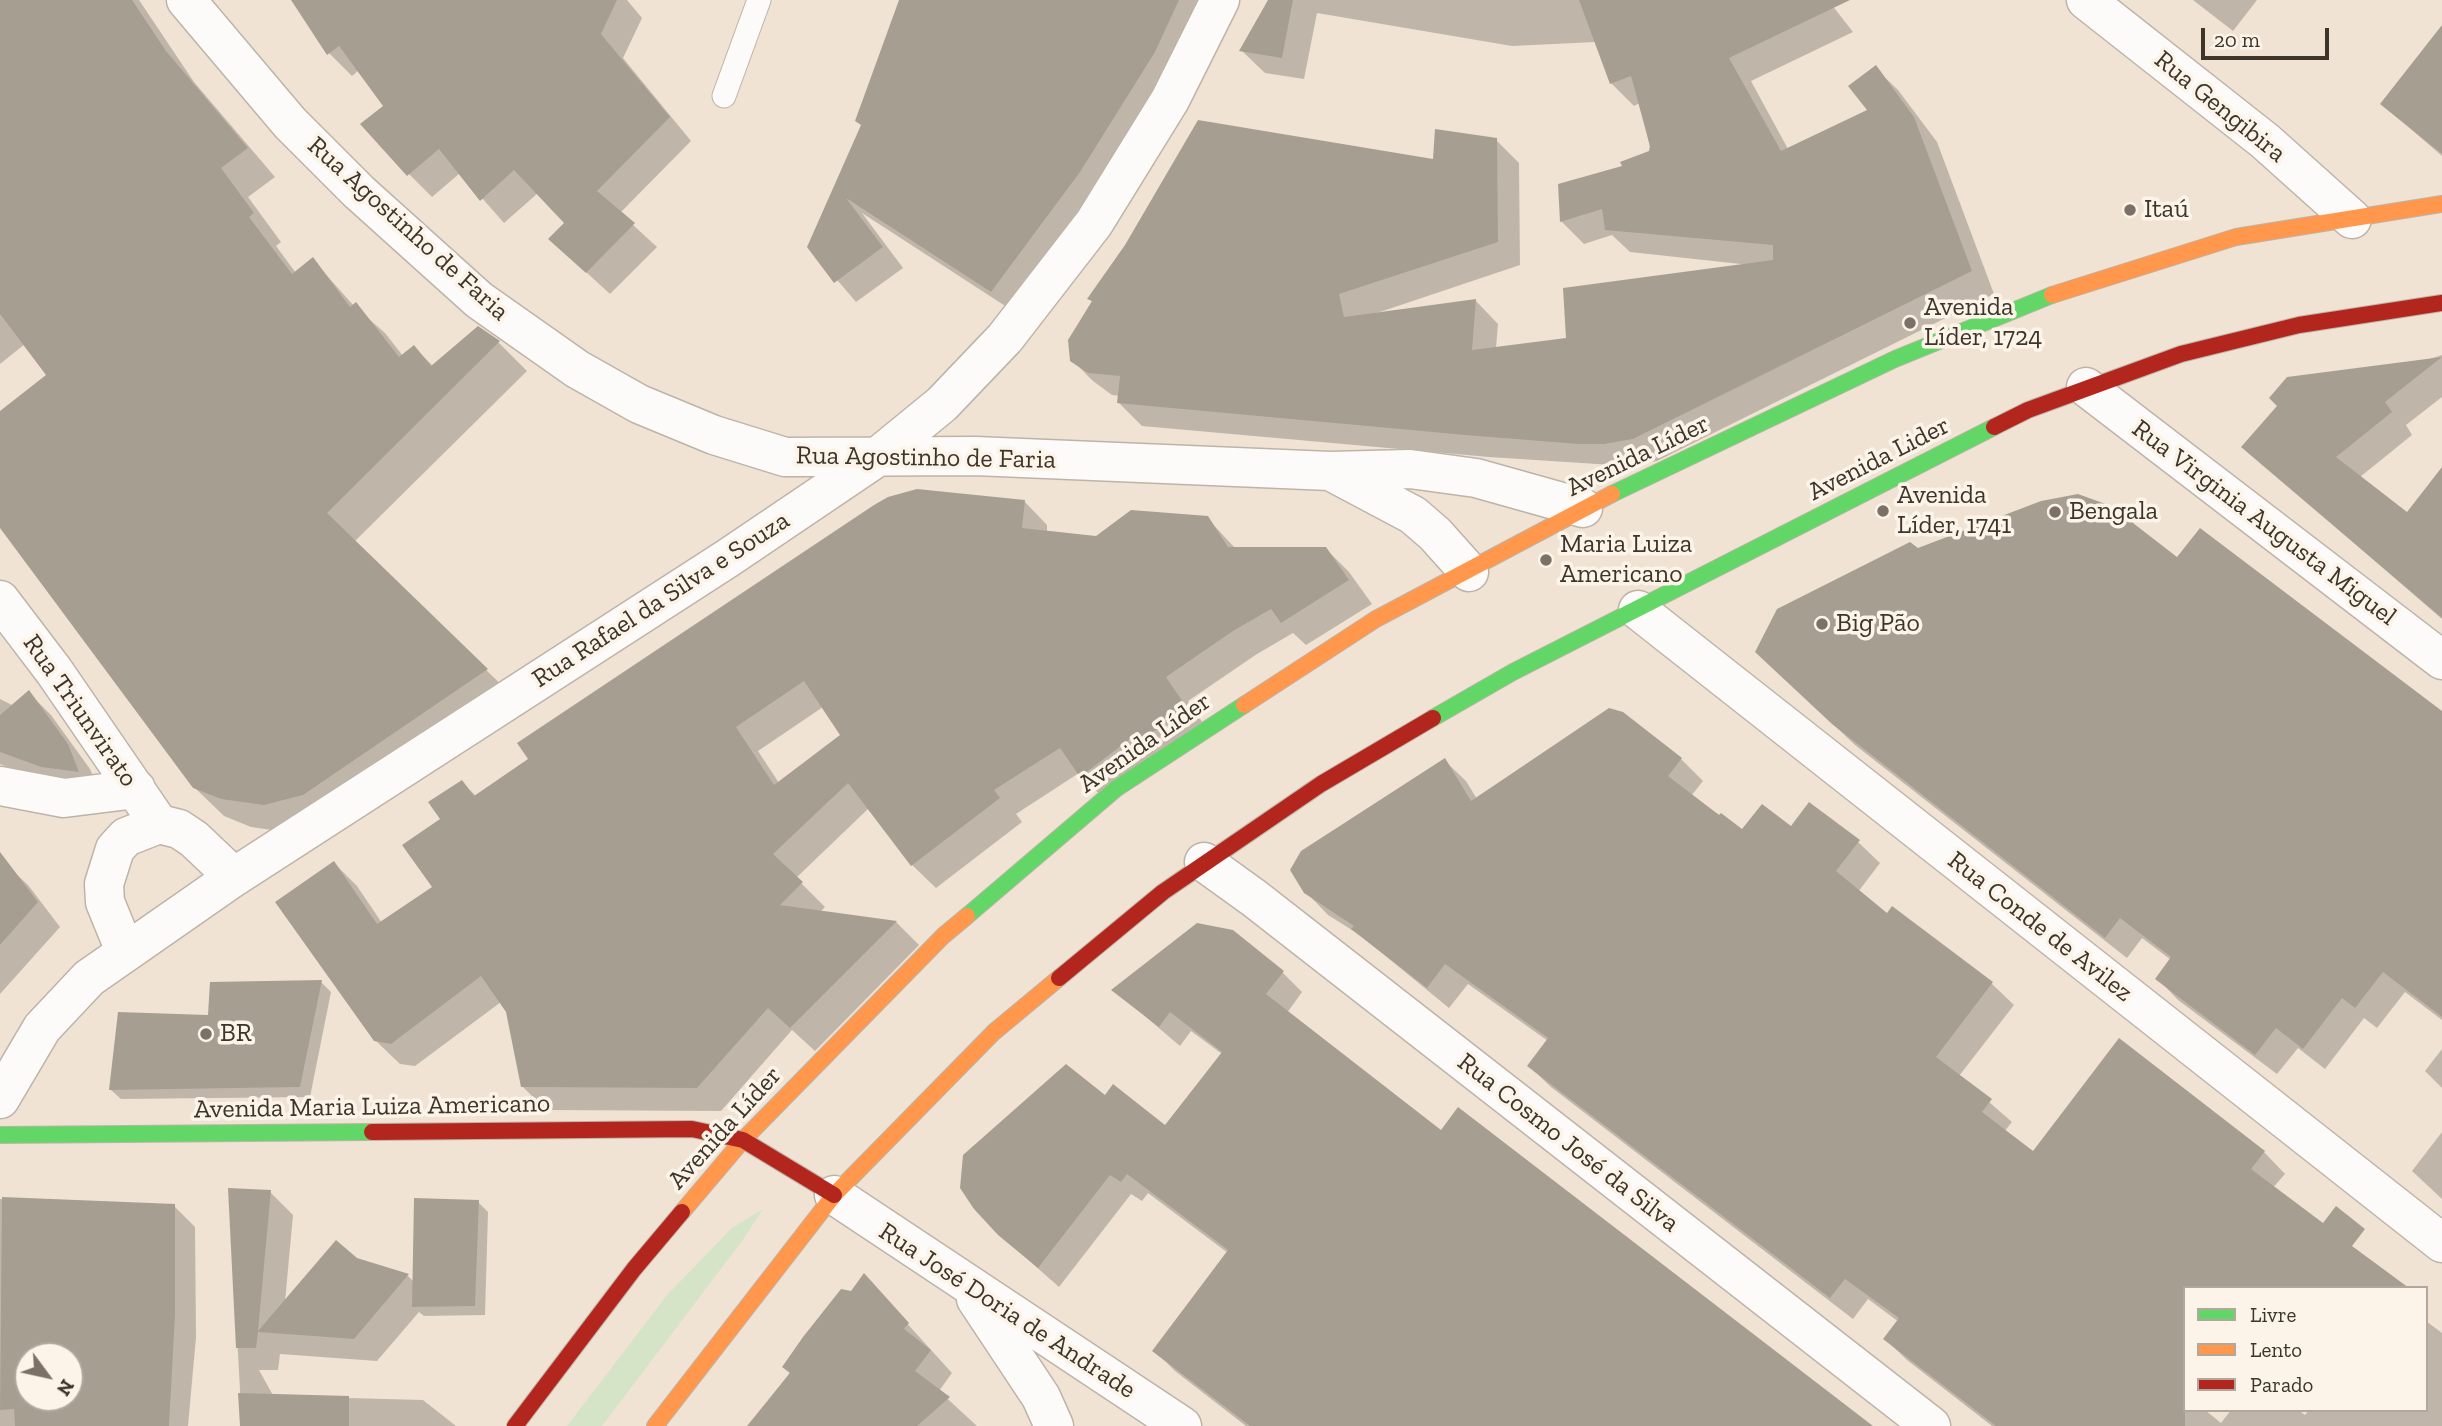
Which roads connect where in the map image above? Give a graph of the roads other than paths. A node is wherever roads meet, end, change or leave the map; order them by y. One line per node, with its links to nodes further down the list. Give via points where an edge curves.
1 (186, 0): 10 (street, Rua Agostinho de Faria, via 290,123 359,192 479,300 577,369 639,404 714,435 785,457)
2 (759, 0): 5 (lane)
3 (1220, 0): 10 (street, Rua Rafael da Silva e Souza, via 1170,100 1094,223 1006,338 942,404)
4 (2086, 0): 7 (street, Rua Gengibira, via 2265,141)
5 (724, 96)
6 (2442, 204): 7 (main road)
7 (2352, 219): 12 (main road, Avenida Líder, via 2236,237 2061,292 1895,359)
8 (2442, 303): 9 (main road, Avenida Lider, via 2299,325 2182,354)
9 (2086, 387): 15 (main road, Avenida Lider, via 2028,410); 16 (street, Rua Virginia Augusta Miguel)
10 (876, 458): 11 (street, Rua Agostinho de Faria, via 975,456); 21 (street, Rua Rafael da Silva e Souza)
11 (1330, 471): 12 (street, Rua Agostinho de Faria, via 1371,468 1476,478); 13 (street, Rua Agostinho de Faria, via 1413,515)
12 (1583, 508): 13 (main road, Avenida Líder)
13 (1469, 572): 25 (main road, Avenida Líder, via 1376,619 1117,788 943,936)
14 (0, 600): 18 (street, Rua Triunvirato)
15 (1638, 610): 20 (main road, Avenida Lider, via 1513,672 1373,753); 27 (street, Rua Conde de Avilez)
16 (2442, 660)
17 (0, 786): 18 (street, via 64,798)
18 (136, 789): 19 (street, Rua Triunvirato)
19 (159, 824): 21 (street, via 194,839); 22 (street, via 126,837 108,866 105,902)
20 (1204, 862): 26 (main road, via 994,1032); 33 (street, Rua Cosmo José da Silva)
21 (234, 877): 22 (street, Rua Rafael da Silva e Souza)
22 (125, 951): 23 (street, Rua Rafael da Silva e Souza, via 89,978 42,1028)
23 (0, 1099)
24 (0, 1135): 25 (main road, Avenida Maria Luiza Americano, via 692,1129)
25 (743, 1140): 26 (main road, Avenida Maria Luiza Americano); 29 (main road, Avenida Líder, via 634,1269)
26 (834, 1195): 28 (street, Rua José Doria de Andrade); 30 (main road)
27 (2442, 1243)
28 (967, 1285): 31 (street, via 1041,1397); 32 (street, Rua José Doria de Andrade)
29 (515, 1426)
30 (654, 1426)
31 (1054, 1426)
32 (1180, 1426)
33 (1931, 1426)

